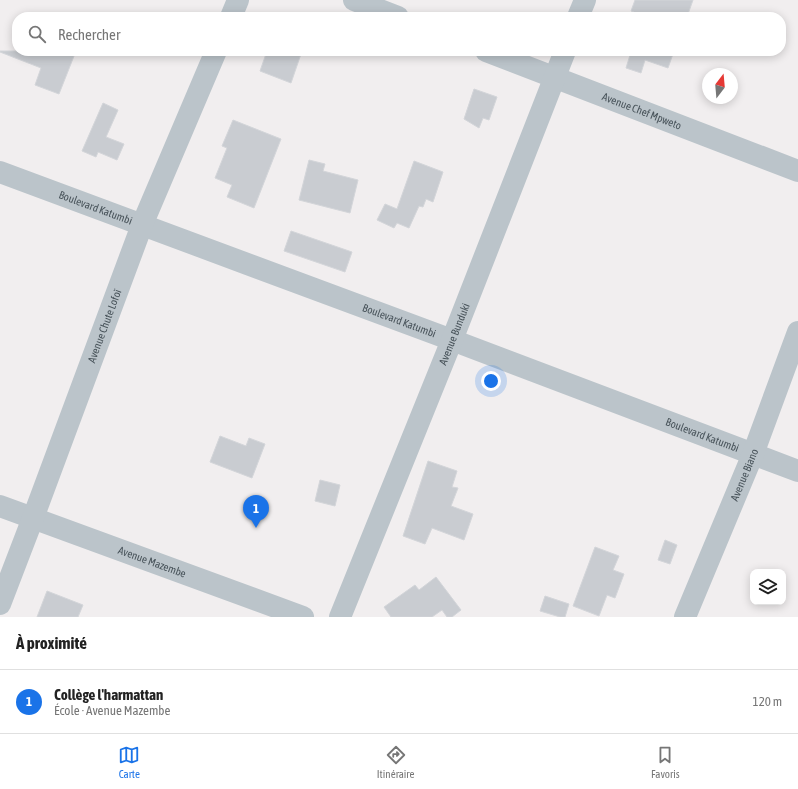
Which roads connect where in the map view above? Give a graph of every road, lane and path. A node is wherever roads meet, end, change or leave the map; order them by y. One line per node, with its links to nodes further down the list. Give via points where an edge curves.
1 (238, 0): 4 (street)
2 (354, 0): 5 (street)
3 (585, 0): 6 (street)
4 (233, 12)
5 (385, 12)
6 (580, 12)
7 (214, 56): 13 (street, Avenue Chute Lofoï)
8 (499, 56): 10 (street, Avenue Chef Mpweto)
9 (563, 56): 10 (street, Avenue Bunduki)
10 (554, 78): 11 (street, Avenue Chef Mpweto); 15 (street, Avenue Bunduki)
11 (798, 171)
12 (0, 172): 13 (street, Boulevard Katumbi)
13 (142, 225): 15 (street, Boulevard Katumbi); 19 (street, Avenue Chute Lofoï)
14 (798, 332): 16 (street, Avenue Biano)
15 (452, 340): 16 (street, Boulevard Katumbi); 22 (street, Avenue Bunduki)
16 (753, 454): 17 (street, Boulevard Katumbi); 23 (street, Avenue Biano)
17 (798, 472)
18 (0, 506): 19 (street, Avenue Mazembe)
19 (33, 518): 20 (street, Avenue Chute Lofoï); 21 (street, Avenue Mazembe)
20 (0, 604)
21 (303, 617)
22 (340, 617)
23 (685, 617)

